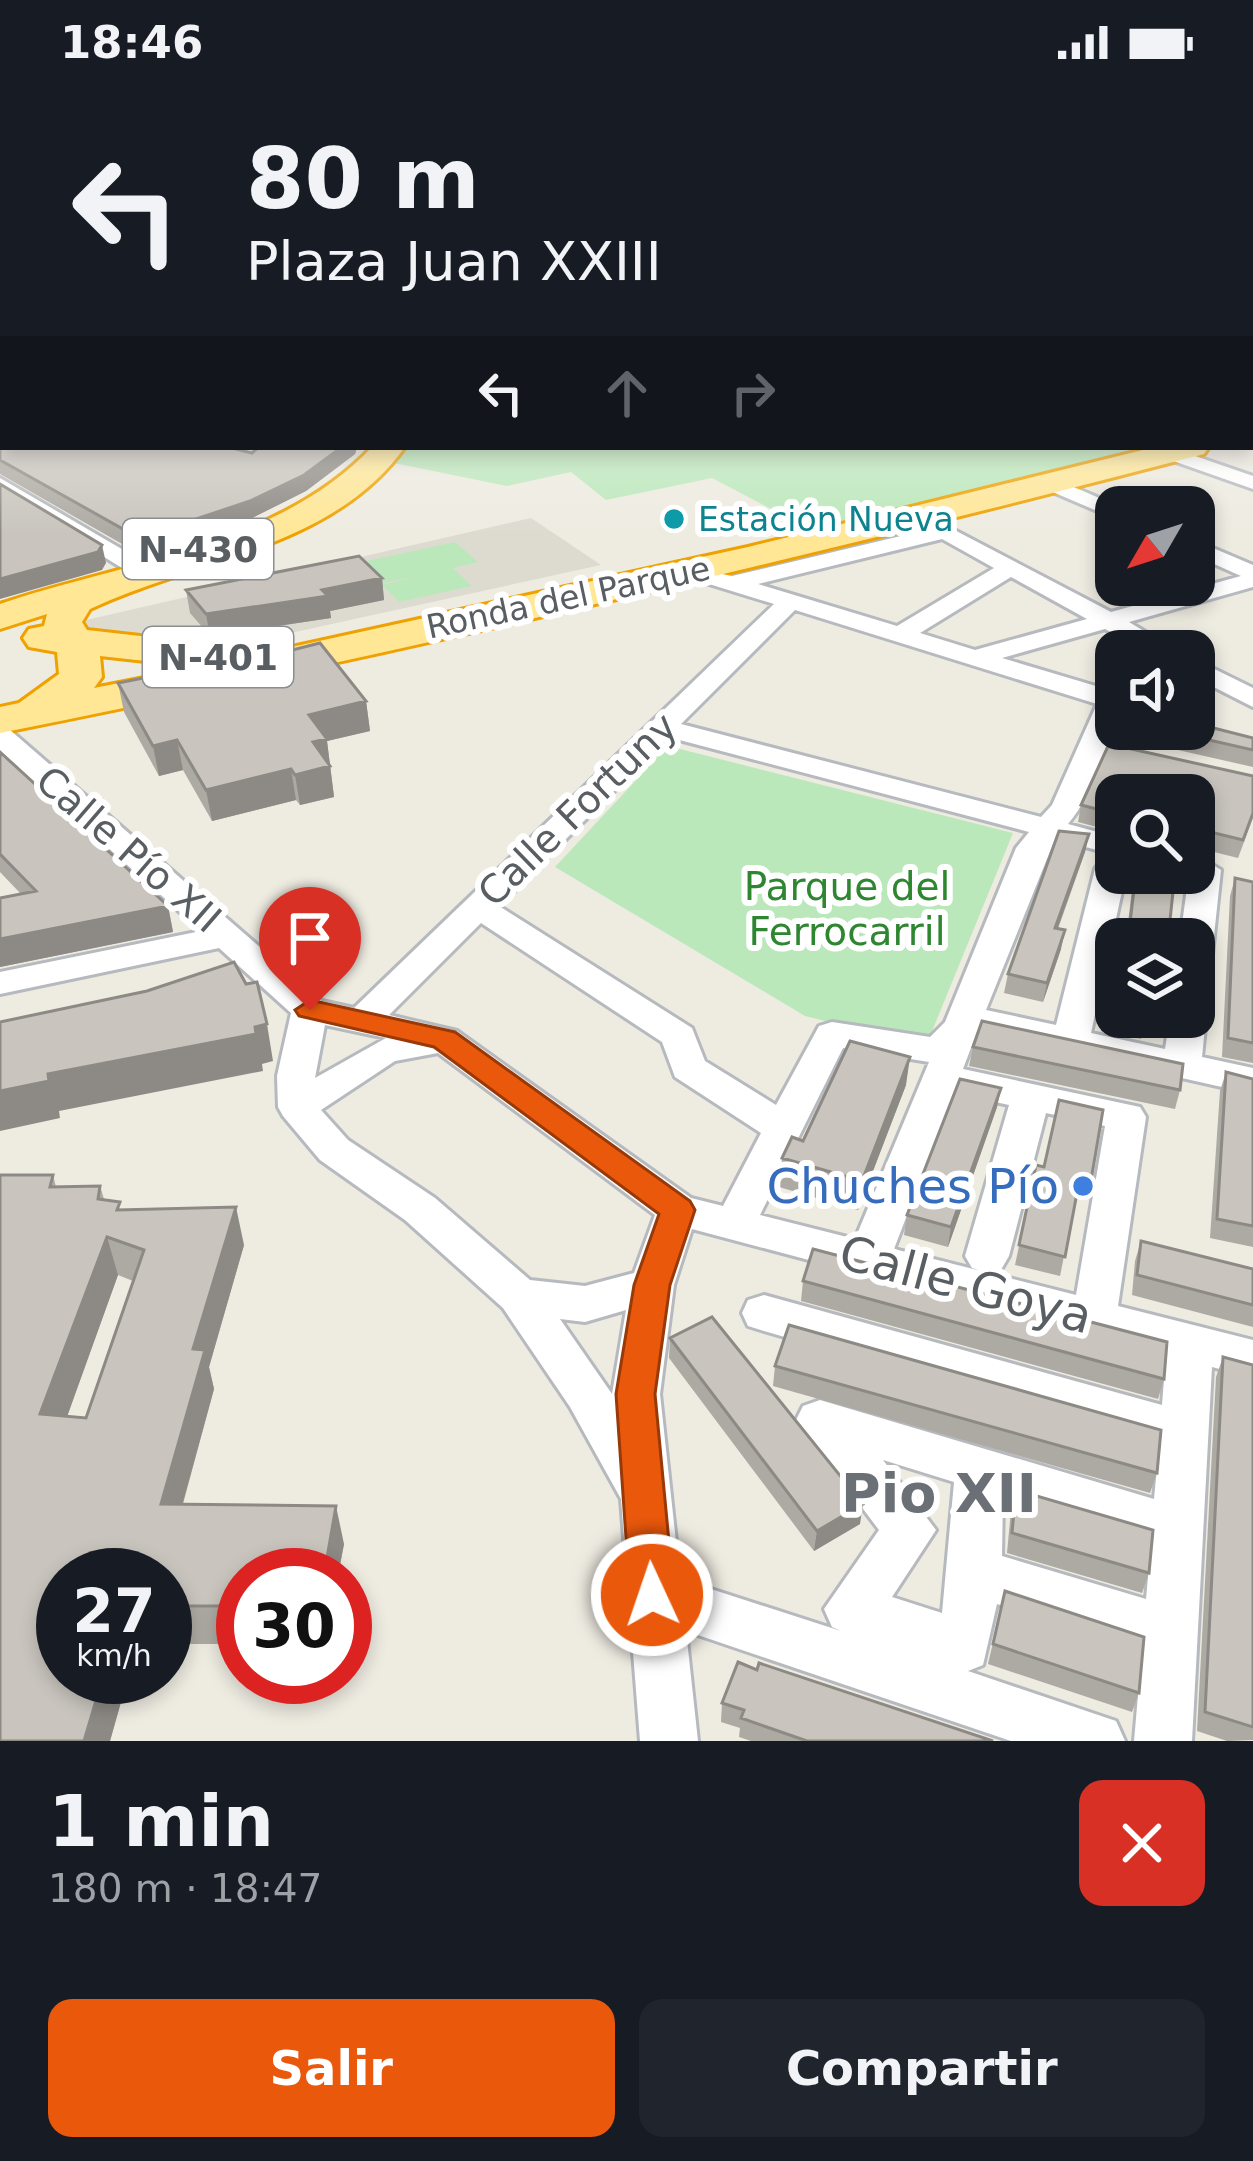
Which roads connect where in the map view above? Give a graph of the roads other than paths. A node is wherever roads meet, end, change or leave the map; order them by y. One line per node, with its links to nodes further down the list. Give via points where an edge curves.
1 (374, 450): 12 (highway, N-430, via 296,510)
2 (385, 450): 12 (highway, N-430, via 350,487 304,514)
3 (1181, 450): 4 (street); 5 (highway, Ronda del Parque)
4 (1253, 483)
5 (1055, 486): 7 (street); 8 (highway, Ronda del Parque)
6 (6, 494): 12 (street)
7 (1095, 504)
8 (931, 524): 10 (street); 11 (highway, Ronda del Parque); 14 (street)
9 (1215, 557): 13 (street)
10 (1010, 568): 17 (street); 20 (street)
11 (691, 571): 14 (street); 21 (highway, Ronda del Parque)
12 (144, 572): 16 (highway, N-430); 22 (highway, N-430, via 85,596 63,615)
13 (1253, 576): 17 (street)
14 (731, 584): 15 (street)
15 (790, 602): 20 (street); 28 (street, Calle Fortuny)
16 (0, 617)
17 (1107, 620): 18 (street); 23 (street)
18 (1125, 630)
19 (0, 635): 22 (highway, Ronda del Parque)
20 (899, 635): 23 (street)
21 (363, 642): 22 (highway, Ronda del Parque / N-401, via 230,657); 27 (highway, Ronda del Parque)
22 (73, 643): 27 (highway, via 80,677)
23 (973, 658): 25 (street)
24 (1215, 678): 26 (street)
25 (1095, 694)
26 (1253, 699)
27 (7, 727): 34 (street, Calle Pío XII)
28 (662, 727): 30 (street); 33 (street, Calle Fortuny)
29 (1103, 750): 30 (street)
30 (1047, 827): 31 (street); 38 (street)
31 (1095, 850)
32 (1105, 894): 41 (street)
33 (477, 906): 37 (street, Calle Fortuny); 47 (street, via 679,1036 688,1068)
34 (227, 936): 35 (street); 36 (street, Calle Pío XII)
35 (0, 983)
36 (310, 1010): 37 (street); 46 (street)
37 (365, 1018): 40 (street)
38 (969, 1018): 41 (street); 42 (street)
39 (1185, 1038): 43 (street)
40 (444, 1039): 46 (street, via 384,1051); 48 (street)
41 (1071, 1040): 43 (street)
42 (940, 1064): 45 (street); 47 (street, via 832,1034); 51 (street)
43 (1182, 1065): 44 (street)
44 (1253, 1081)
45 (1031, 1097): 50 (street); 55 (street, via 1126,1117)
46 (297, 1107): 53 (street, via 334,1150 420,1209)
47 (783, 1128): 49 (street)
48 (678, 1210): 49 (street, Calle Goya); 52 (street)
49 (734, 1225): 51 (street, Calle Goya)
50 (987, 1256)
51 (869, 1259): 55 (street, Calle Goya)
52 (652, 1285): 53 (street, via 585,1304); 60 (street, via 636,1394)
53 (519, 1296): 60 (street, via 587,1393)
54 (764, 1313): 58 (street)
55 (1094, 1318): 56 (street, Calle Goya)
56 (1190, 1343): 57 (street, Calle Goya); 58 (street)
57 (1253, 1359)
58 (1184, 1432): 61 (street)
59 (979, 1468): 61 (street); 62 (street); 62 (street, via 820,1420 910,1530 851,1609 964,1646)
60 (647, 1500): 63 (street)
61 (1178, 1529): 64 (street)
62 (975, 1573): 64 (street)
63 (652, 1595): 65 (street); 66 (street)
64 (1171, 1633): 67 (street)
65 (669, 1741)
66 (1096, 1741)
67 (1163, 1741)

